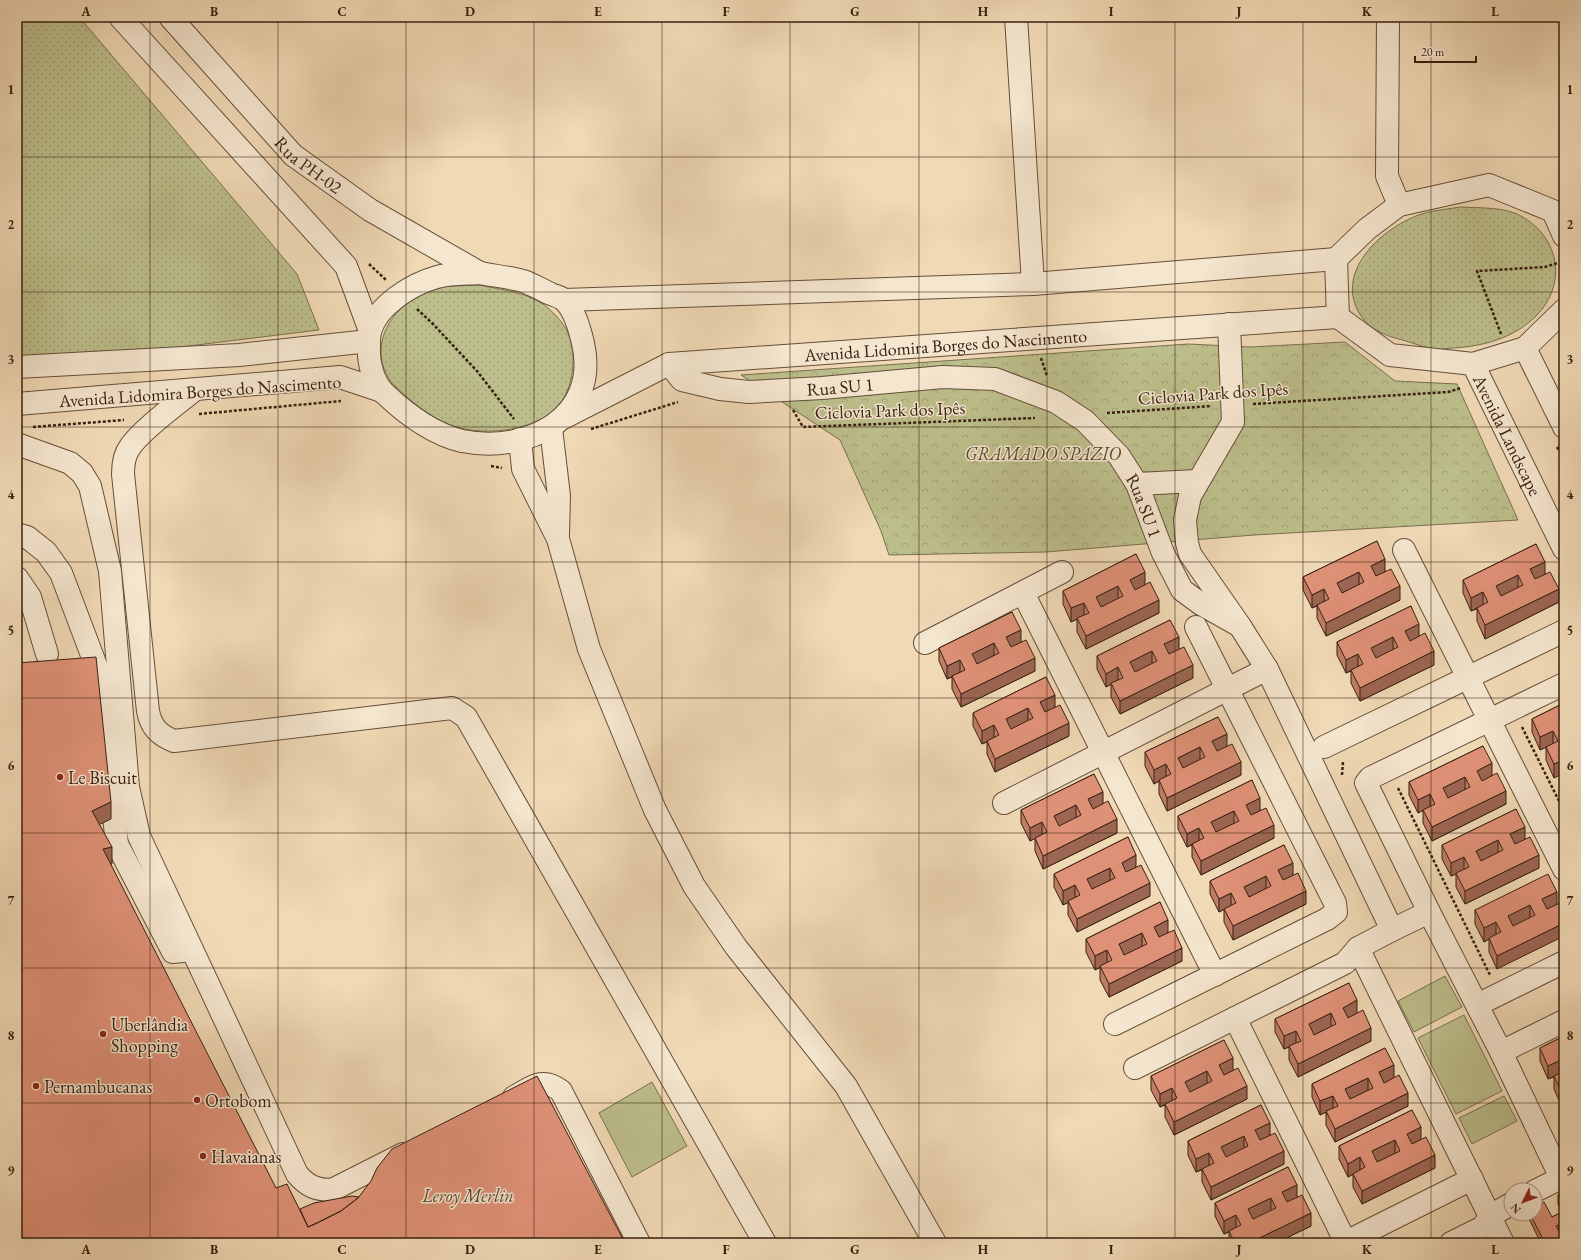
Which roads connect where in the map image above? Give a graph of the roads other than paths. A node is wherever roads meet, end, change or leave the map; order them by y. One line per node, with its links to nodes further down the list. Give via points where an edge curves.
1 (120, 17): 15 (street, Rua PH-02, via 346,266)
2 (170, 17): 9 (street, Rua PH-02, via 293,155 370,210)
3 (1016, 17): 10 (street)
4 (1388, 17): 5 (street, via 1387,176)
5 (1399, 205): 6 (street, via 1489,185); 8 (street, via 1367,228)
6 (1559, 213): 7 (street)
7 (1564, 236)
8 (1336, 259): 10 (street); 13 (street)
9 (480, 273): 11 (street, via 522,281); 15 (street, via 437,276 409,290 392,300 379,315)
10 (1033, 284): 11 (street)
11 (564, 300): 23 (street, via 579,326 586,357 582,388)
12 (1564, 310): 16 (street)
13 (1338, 317): 14 (street, Avenida Lidomira Borges do Nascimento); 18 (street, via 1390,355)
14 (1229, 324): 17 (street, Avenida Lidomira Borges do Nascimento); 27 (street, Rua SU 1, via 1233,422)
15 (370, 336): 19 (street, Avenida Lidomira Borges do Nascimento, via 239,356); 21 (street, via 368,354 372,374)
16 (1517, 351): 18 (street); 24 (street)
17 (669, 364): 23 (street, Avenida Lidomira Borges do Nascimento); 28 (street, Rua SU 1, via 682,380 720,389 749,392 943,377 995,379 1056,402 1078,415 1119,456)
18 (1473, 364): 31 (street, Avenida Landscape)
19 (17, 367)
20 (193, 391): 21 (street, Avenida Lidomira Borges do Nascimento, via 340,377); 22 (street, Avenida Lidomira Borges do Nascimento); 46 (street, via 129,448 122,474 148,711 150,721)
21 (382, 391): 25 (street, Avenida Lidomira Borges do Nascimento, via 427,428 462,441 499,443)
22 (17, 404)
23 (558, 422): 25 (street, Avenida Lidomira Borges do Nascimento, via 536,435); 30 (street)
24 (1564, 427)
25 (520, 439): 30 (street, via 523,469)
26 (17, 444): 47 (street, via 70,463 82,473 90,486 110,571)
27 (1198, 481): 28 (street); 36 (street, Rua SU 1, via 1190,496 1185,520 1190,554)
28 (1137, 484): 36 (street, Rua SU 1, via 1163,553 1182,590)
29 (17, 534): 55 (street, via 27,537 46,552 61,573 98,671 117,844 173,952)
30 (558, 539): 72 (street, via 589,648 654,810 694,886 736,947 846,1086)
31 (1564, 548)
32 (1404, 550): 42 (street)
33 (1062, 572): 35 (street)
34 (17, 578): 40 (street, via 30,597)
35 (1023, 593): 39 (street); 49 (street)
36 (1240, 626): 41 (street)
37 (1196, 627): 44 (street)
38 (1564, 631): 42 (street)
39 (925, 643)
40 (47, 654)
41 (1266, 669): 44 (street); 53 (street)
42 (1469, 677): 45 (street); 48 (street)
43 (1564, 684): 45 (street)
44 (1227, 689): 49 (street); 57 (street, via 1335,903 1336,912)
45 (1490, 719): 51 (street); 52 (street, via 1370,778 1366,783)
46 (164, 737): 47 (street); 71 (street, via 174,741 452,708 466,717)
47 (125, 741): 55 (street, via 128,787 139,836)
48 (1324, 748)
49 (1102, 752): 50 (street); 57 (street)
50 (1004, 803)
51 (1564, 869)
52 (1428, 912): 53 (street); 58 (street)
53 (1392, 930): 54 (street)
54 (1358, 948): 59 (street, via 1345,963); 66 (street)
55 (192, 950): 65 (street, via 303,1182 321,1190 332,1190)
56 (1564, 962): 58 (street)
57 (1215, 975): 61 (street)
58 (1472, 996): 62 (street)
59 (1235, 1018): 63 (street); 73 (street)
60 (1564, 1021): 62 (street)
61 (1115, 1024)
62 (1501, 1052): 67 (street, via 1561,1178)
63 (1135, 1068)
64 (498, 1105): 70 (street, via 541,1083 548,1083 561,1090)
65 (420, 1145)
66 (1472, 1179): 69 (street); 73 (street)
67 (1543, 1187)
68 (1503, 1209): 69 (street)
69 (1490, 1216): 74 (street, via 1483,1227); 75 (street)
70 (639, 1243)
71 (765, 1243)
72 (935, 1243)
73 (1346, 1243)
74 (1451, 1243)
75 (1503, 1243)

